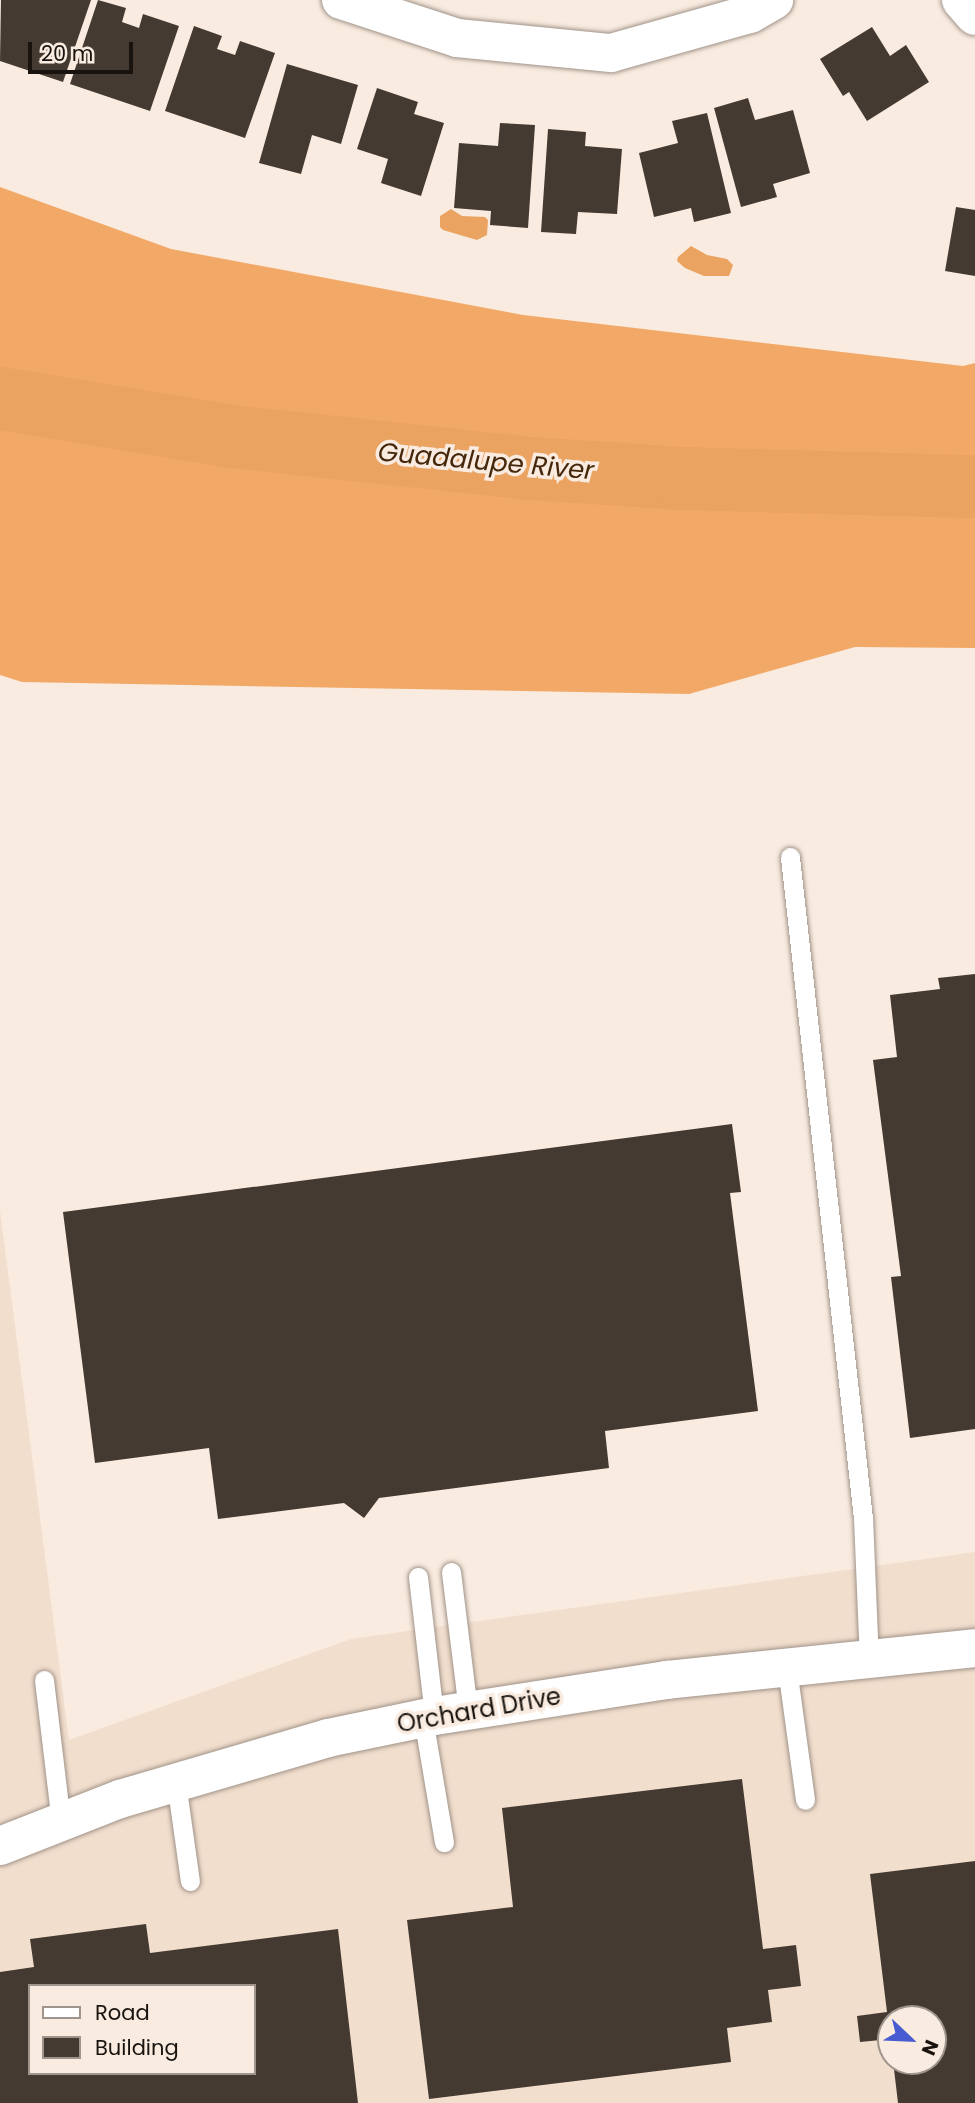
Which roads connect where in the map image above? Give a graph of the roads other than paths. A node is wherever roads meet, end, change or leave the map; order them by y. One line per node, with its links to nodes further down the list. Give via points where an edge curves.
1 (341, 0): 2 (street, via 457,38 611,53 750,14)
2 (774, 0)
3 (961, 0): 4 (street)
4 (975, 16)
5 (790, 857): 9 (lane, via 862,1511)
6 (451, 1572): 12 (lane)
7 (418, 1577): 12 (lane)
8 (975, 1648): 9 (street, Orchard Drive)
9 (869, 1660): 10 (street, Orchard Drive)
10 (787, 1668): 12 (street, Orchard Drive, via 667,1680); 14 (lane)
11 (44, 1680): 15 (lane)
12 (442, 1715): 13 (street, Orchard Drive, via 328,1738); 16 (lane)
13 (176, 1783): 15 (street, Orchard Drive); 18 (lane)
14 (805, 1800)
15 (61, 1822): 17 (street, Orchard Drive)
16 (444, 1842)
17 (0, 1846)
18 (190, 1881)

